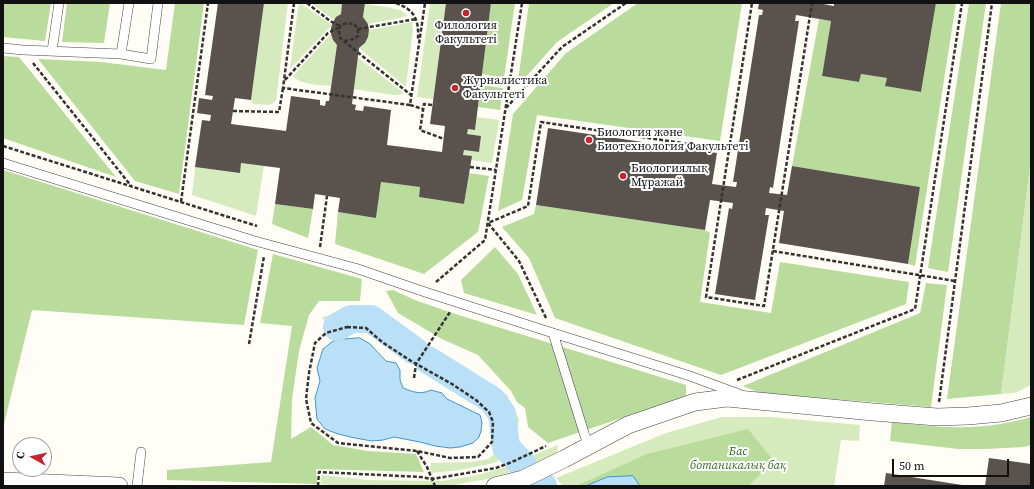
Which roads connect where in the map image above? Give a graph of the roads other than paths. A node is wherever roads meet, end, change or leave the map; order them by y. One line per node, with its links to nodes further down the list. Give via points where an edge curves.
1 (59, 3): 5 (lane)
2 (129, 3): 6 (lane)
3 (158, 3): 6 (lane, via 151,59)
4 (3, 48): 5 (lane)
5 (52, 51): 6 (lane)
6 (121, 54)
7 (3, 163): 8 (lane, via 267,244 355,268)
8 (553, 333): 9 (lane); 11 (lane)
9 (757, 400): 10 (street, via 937,417 1001,413); 11 (street, via 727,398 695,402 628,425)
10 (1031, 406)
11 (589, 446): 16 (street, via 522,479)
12 (140, 452): 15 (lane)
13 (3, 480): 14 (street)
14 (119, 486)
15 (137, 486)
16 (495, 486)

